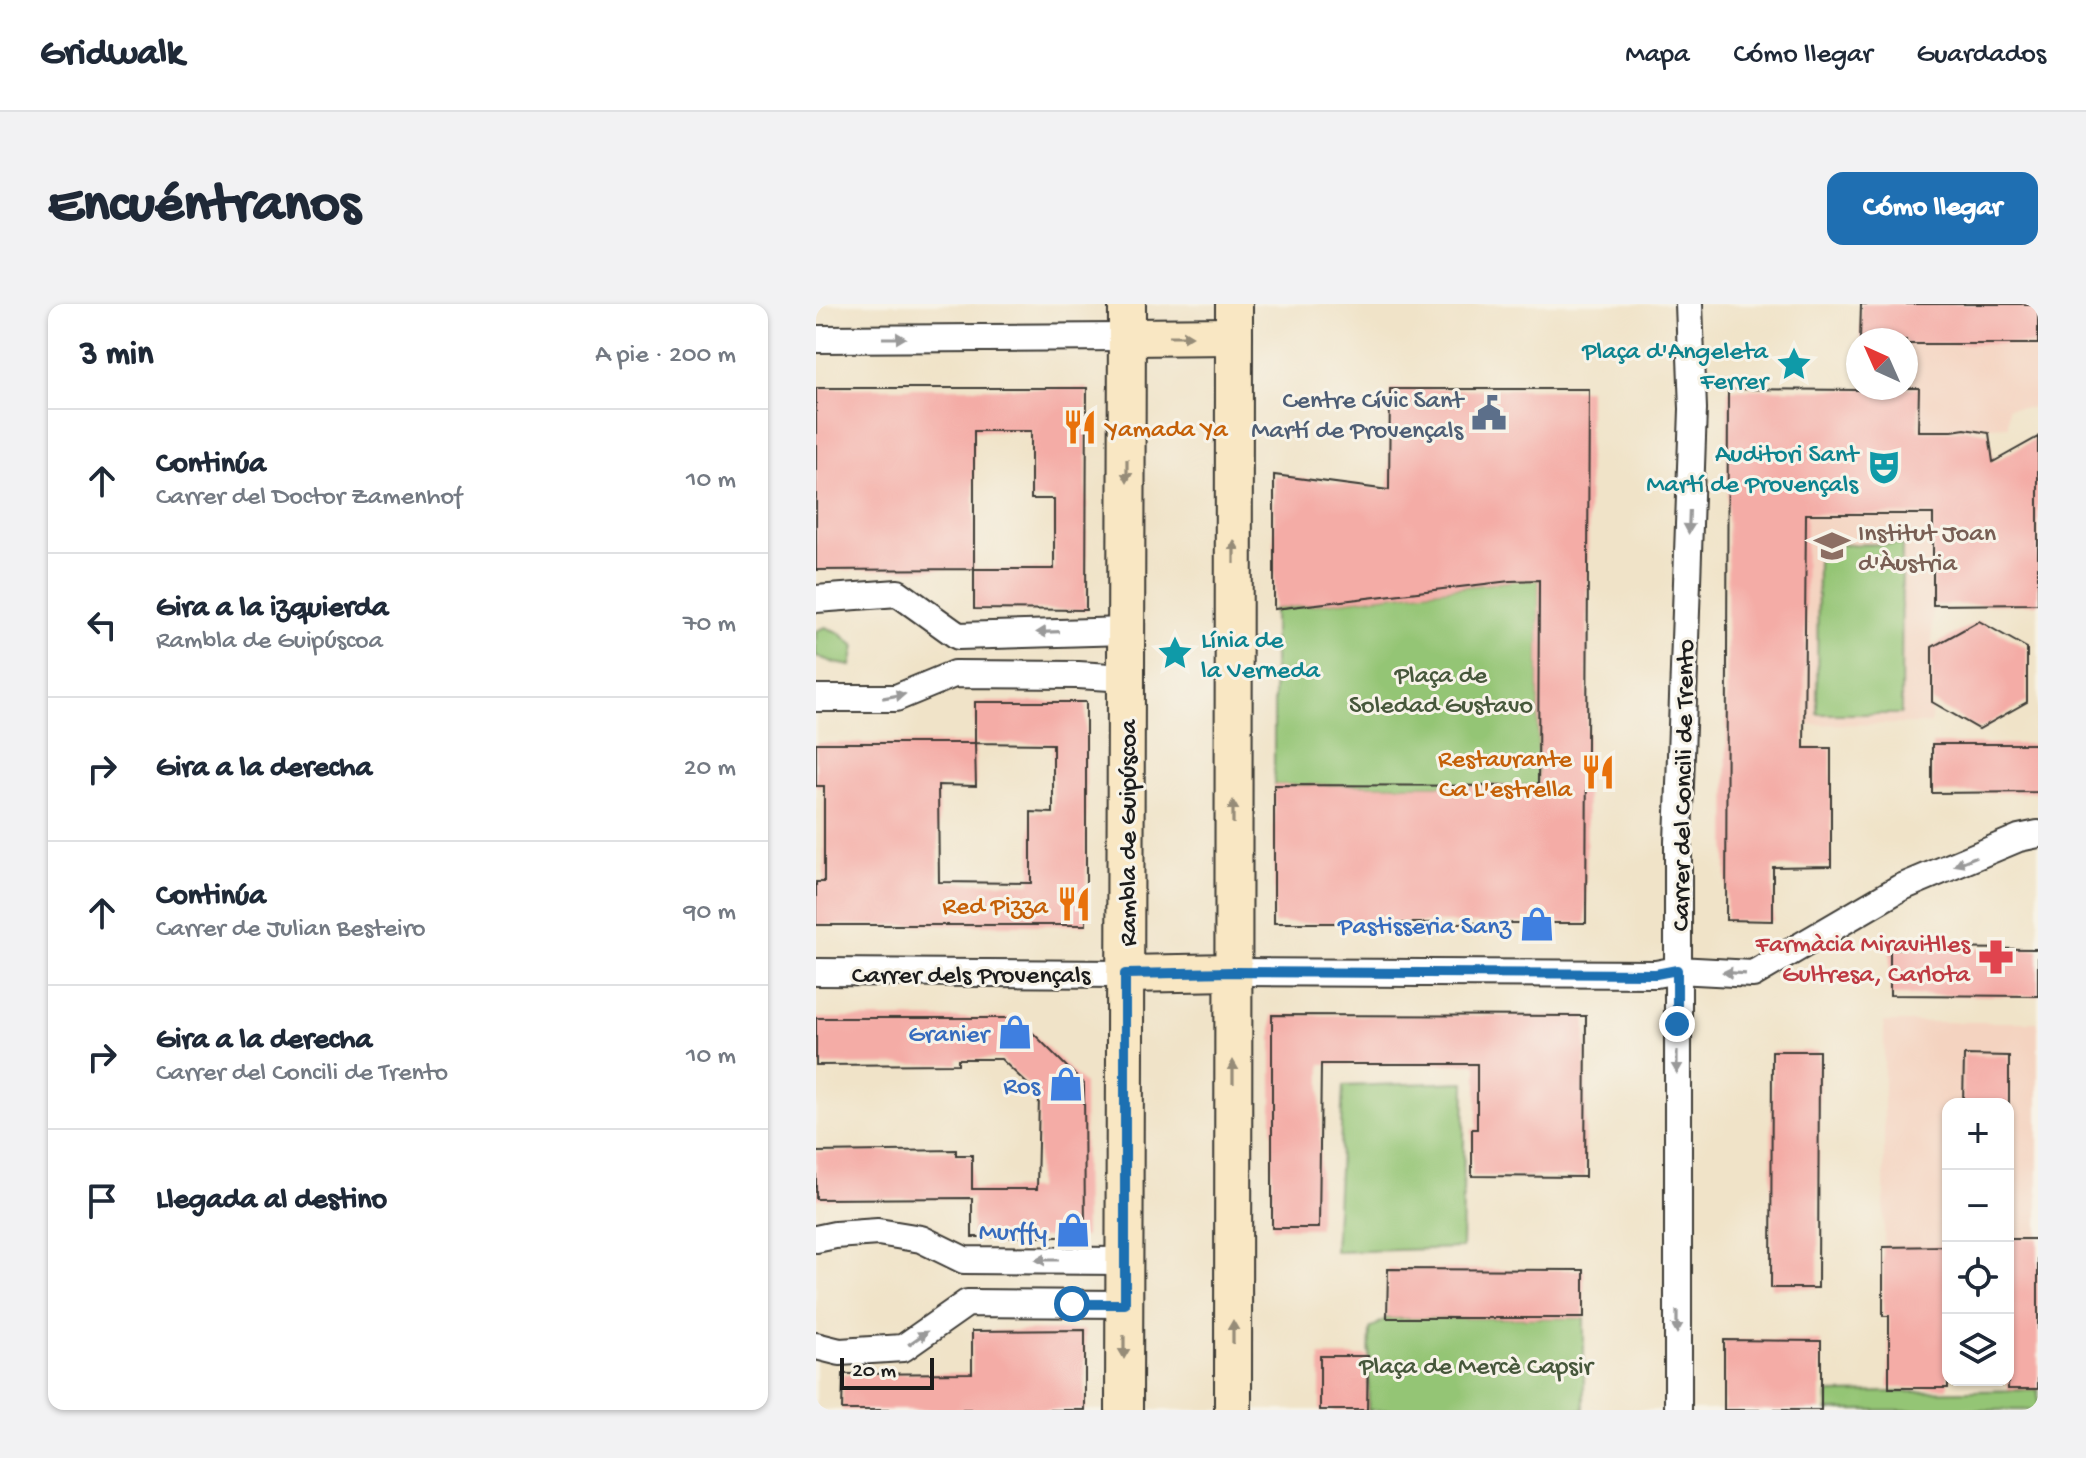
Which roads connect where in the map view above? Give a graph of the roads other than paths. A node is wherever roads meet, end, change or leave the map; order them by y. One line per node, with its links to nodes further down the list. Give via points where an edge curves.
1 (1689, 304): 10 (street, Carrer del Concili de Trento, one-way to 10, via 1693,409)
2 (1127, 320): 3 (street, one-way to 3); 4 (street, one-way to 2); 6 (street, Rambla de Guipúscoa, one-way to 6)
3 (1234, 320): 12 (street, one-way to 3)
4 (816, 339)
5 (816, 599): 6 (street, one-way to 5, via 958,636 898,593)
6 (1126, 631): 7 (street, Rambla de Guipúscoa)
7 (1127, 678): 8 (street, one-way to 7, via 896,698 954,674); 13 (street, Rambla de Guipúscoa)
8 (816, 698)
9 (2038, 834): 10 (street, one-way to 10, via 1900,888 1753,974)
10 (1677, 970): 12 (street); 20 (street, Carrer del Concili de Trento, one-way to 20)
11 (816, 972): 13 (street, Carrer dels Provençals)
12 (1233, 972): 13 (street); 19 (street, one-way to 12)
13 (1125, 974): 15 (street, Rambla de Guipúscoa)
14 (816, 1239): 15 (street, one-way to 14, via 964,1260 921,1239 878,1232)
15 (1125, 1261): 16 (street, Rambla de Guipúscoa)
16 (1125, 1304): 17 (street, one-way to 16, via 840,1352 903,1348 967,1303); 18 (street, Rambla de Guipúscoa, one-way to 18)
17 (816, 1346)
18 (1124, 1410)
19 (1233, 1410)
20 (1678, 1410)

